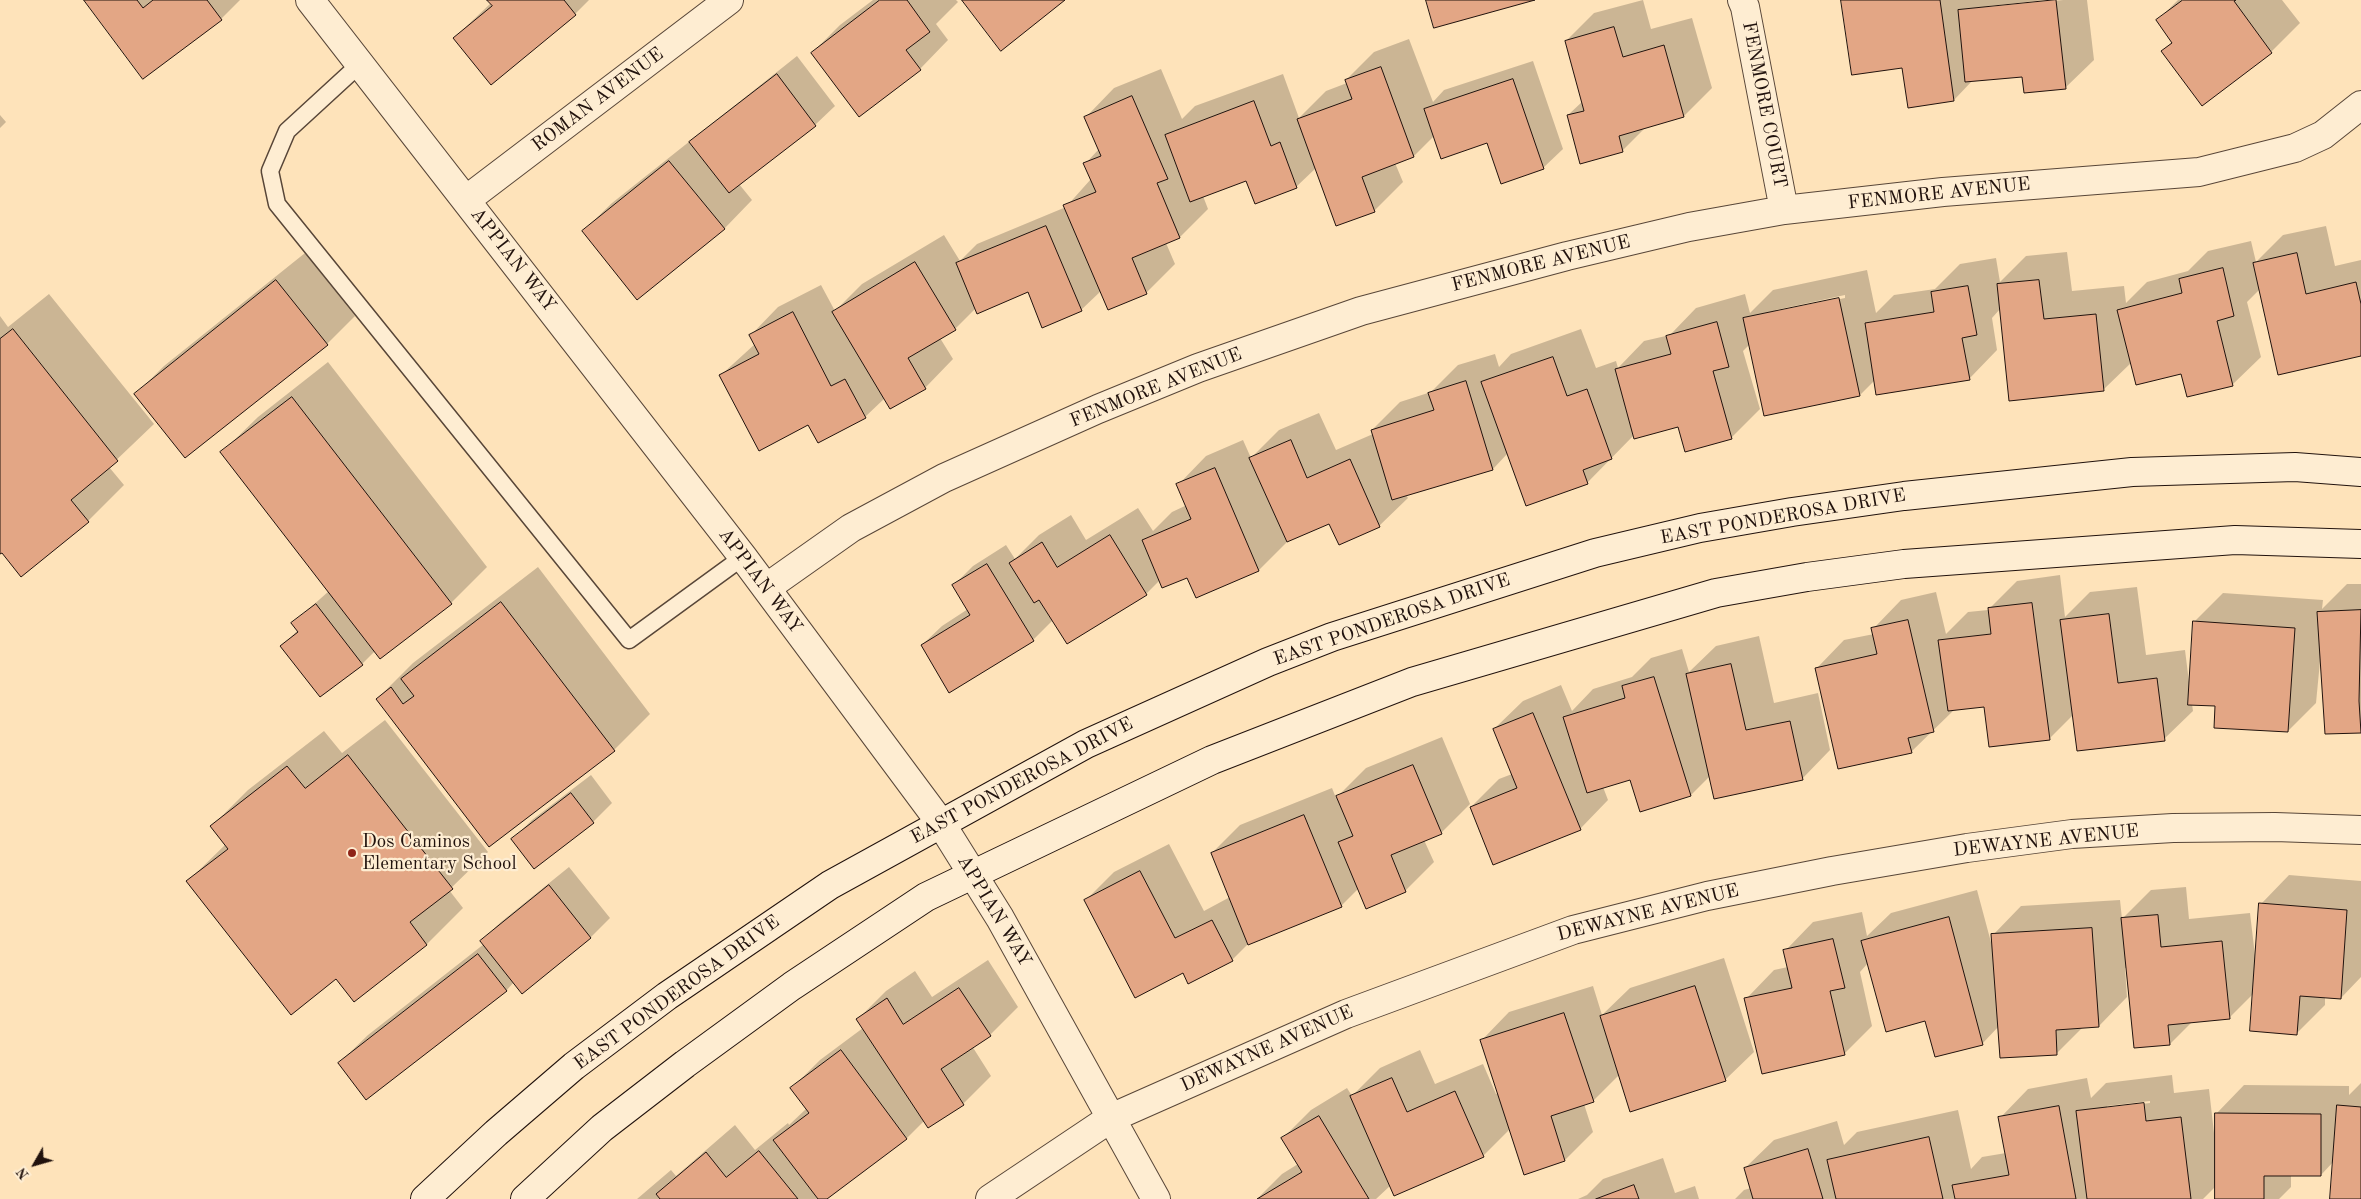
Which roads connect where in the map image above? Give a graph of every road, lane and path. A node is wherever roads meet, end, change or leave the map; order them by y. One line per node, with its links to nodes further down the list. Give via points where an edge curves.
1 (310, 0): 4 (street, APPIAN WAY)
2 (729, 0): 6 (street, ROMAN AVENUE)
3 (1742, 0): 7 (street, FENMORE COURT)
4 (360, 64): 6 (street, APPIAN WAY); 10 (lane, via 287,131 270,171 277,204 629,640)
5 (2361, 105): 7 (street, FENMORE AVENUE, via 2323,135 2295,148 2199,172 1943,192)
6 (466, 200): 10 (street, APPIAN WAY)
7 (1784, 210): 11 (street, FENMORE AVENUE, via 1689,227 1558,258 1361,311 1198,368 944,478 851,528)
8 (2361, 472): 12 (street, EAST PONDEROSA DRIVE, via 2295,467 2132,472 1924,494 1746,520 1595,553 1332,637 1268,662 1086,744)
9 (2361, 544): 14 (street, via 2235,540 1914,563 1716,592 1412,682 1212,760)
10 (743, 557): 11 (street, APPIAN WAY)
11 (766, 588): 12 (street, APPIAN WAY)
12 (940, 822): 14 (street, APPIAN WAY); 16 (street, EAST PONDEROSA DRIVE, via 830,885 667,996 574,1066)
13 (2361, 830): 15 (street, DEWAYNE AVENUE, via 2182,828 2072,834 1871,864 1707,896 1573,930 1467,967 1346,1014)
14 (972, 873): 15 (street, APPIAN WAY); 17 (street, via 926,897 700,1052 602,1128)
15 (1111, 1118): 18 (street, DEWAYNE AVENUE); 19 (street, APPIAN WAY)
16 (425, 1199)
17 (525, 1199)
18 (990, 1199)
19 (1156, 1199)

